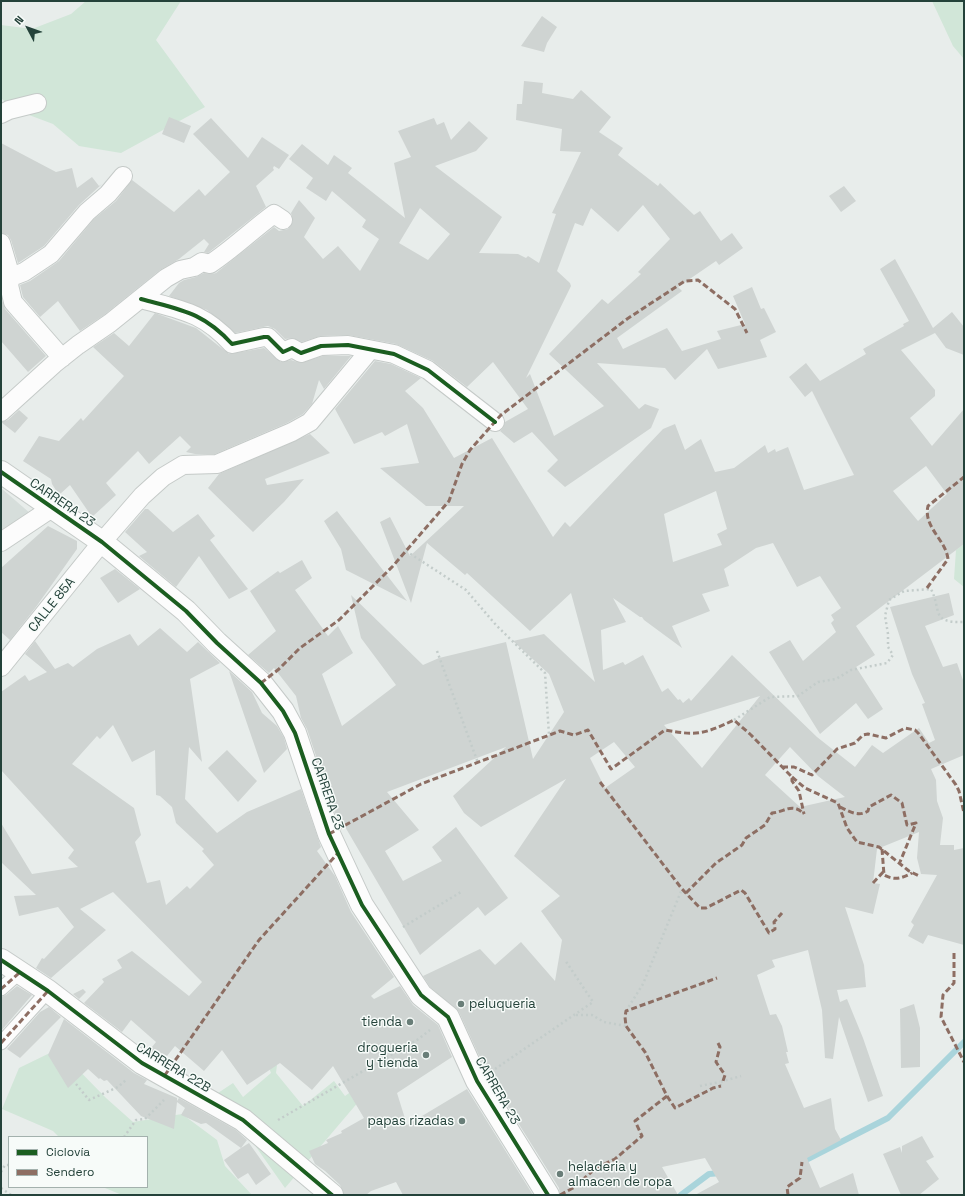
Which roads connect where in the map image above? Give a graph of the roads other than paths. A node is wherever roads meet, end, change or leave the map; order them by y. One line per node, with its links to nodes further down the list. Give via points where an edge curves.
1 (37, 103): 2 (street)
2 (1, 114)
3 (123, 176): 6 (street, via 108,194 87,212 51,254)
4 (283, 220): 7 (street, via 274,214 210,264 202,262 180,270)
5 (1, 243): 6 (street)
6 (12, 277): 9 (street, via 9,285 13,302)
7 (141, 299): 8 (street, via 194,314 213,325 232,344 268,337 283,352 292,348 301,353 321,346 348,345); 9 (street)
8 (370, 350): 11 (street, via 394,354 428,370); 15 (street, CALLE 85A, via 310,422 218,464 182,464 163,476 142,496)
9 (62, 358): 10 (street)
10 (1, 412)
11 (495, 422)
12 (1, 472): 13 (street, CARRERA 23)
13 (52, 508): 14 (street); 15 (street, CARRERA 23)
14 (1, 542)
15 (102, 542): 16 (street, CALLE 85A); 23 (street, CARRERA 23, via 186,612 261,683 283,711 295,733 329,834 362,905 420,995 448,1017 477,1081)
16 (1, 667)
17 (1, 960): 18 (street, CARRERA 22B)
18 (19, 973): 19 (street); 20 (street, CARRERA 22B)
19 (1, 989)
20 (48, 991): 21 (street); 22 (street, CARRERA 22B, via 142,1063 243,1120)
21 (1, 1043)
22 (332, 1195)
23 (548, 1195)

